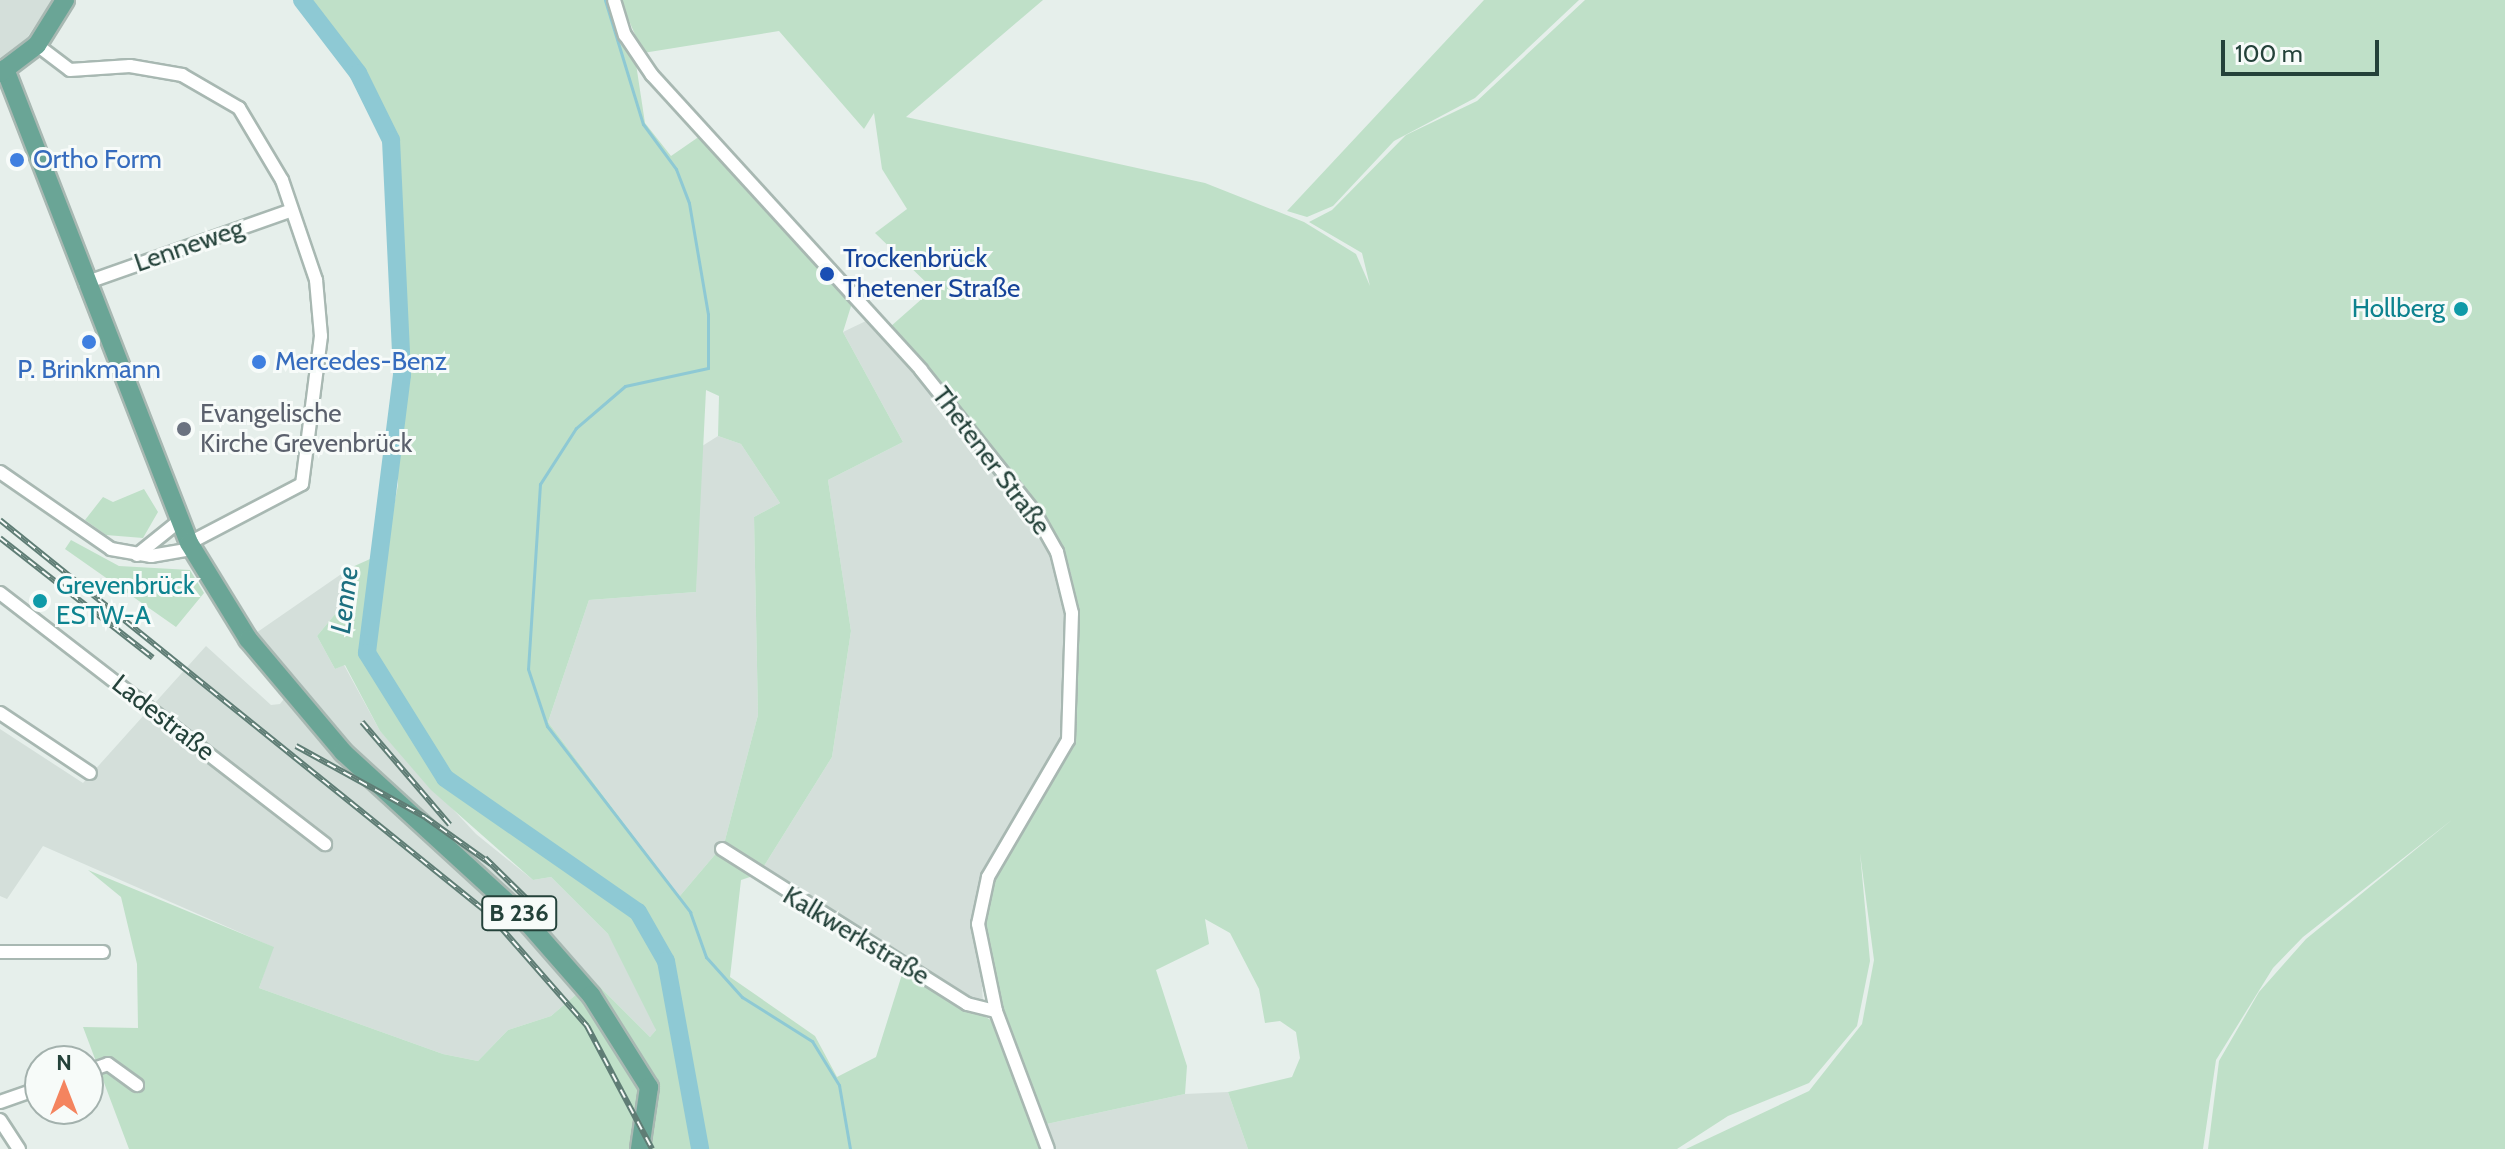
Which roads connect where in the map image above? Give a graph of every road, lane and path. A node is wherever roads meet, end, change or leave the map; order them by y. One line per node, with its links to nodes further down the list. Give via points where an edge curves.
1 (65, 0): 3 (main road)
2 (614, 0): 18 (street, Thetener Straße, via 625,35 652,75 921,370 1035,513 1057,552 1072,613 1071,722 1062,757 982,897 978,924)
3 (37, 45): 4 (main road); 5 (street, via 70,70 146,67 215,90 260,136)
4 (2, 66): 6 (main road, B 236)
5 (292, 210): 6 (street, Lenneweg); 9 (street, via 321,317 306,474 293,490)
6 (85, 283): 8 (main road, B 236)
7 (0, 472): 10 (street, via 80,533)
8 (178, 522): 9 (main road, B 236); 10 (street)
9 (190, 546): 10 (street); 25 (main road, B 236, via 248,639 314,719 391,800 520,914 591,995 649,1087)
10 (137, 555)
11 (0, 593): 14 (street, Ladestraße)
12 (0, 713): 13 (street)
13 (90, 773)
14 (325, 844)
15 (722, 849): 18 (street, Kalkwerkstraße, via 967,1004)
16 (0, 952): 17 (street)
17 (103, 952)
18 (996, 1011): 26 (street, Thetener Straße)
19 (104, 1065): 20 (street)
20 (137, 1085)
21 (24, 1094): 22 (street)
22 (0, 1102)
23 (0, 1120): 24 (street)
24 (19, 1149)
25 (640, 1149)
26 (1048, 1149)

